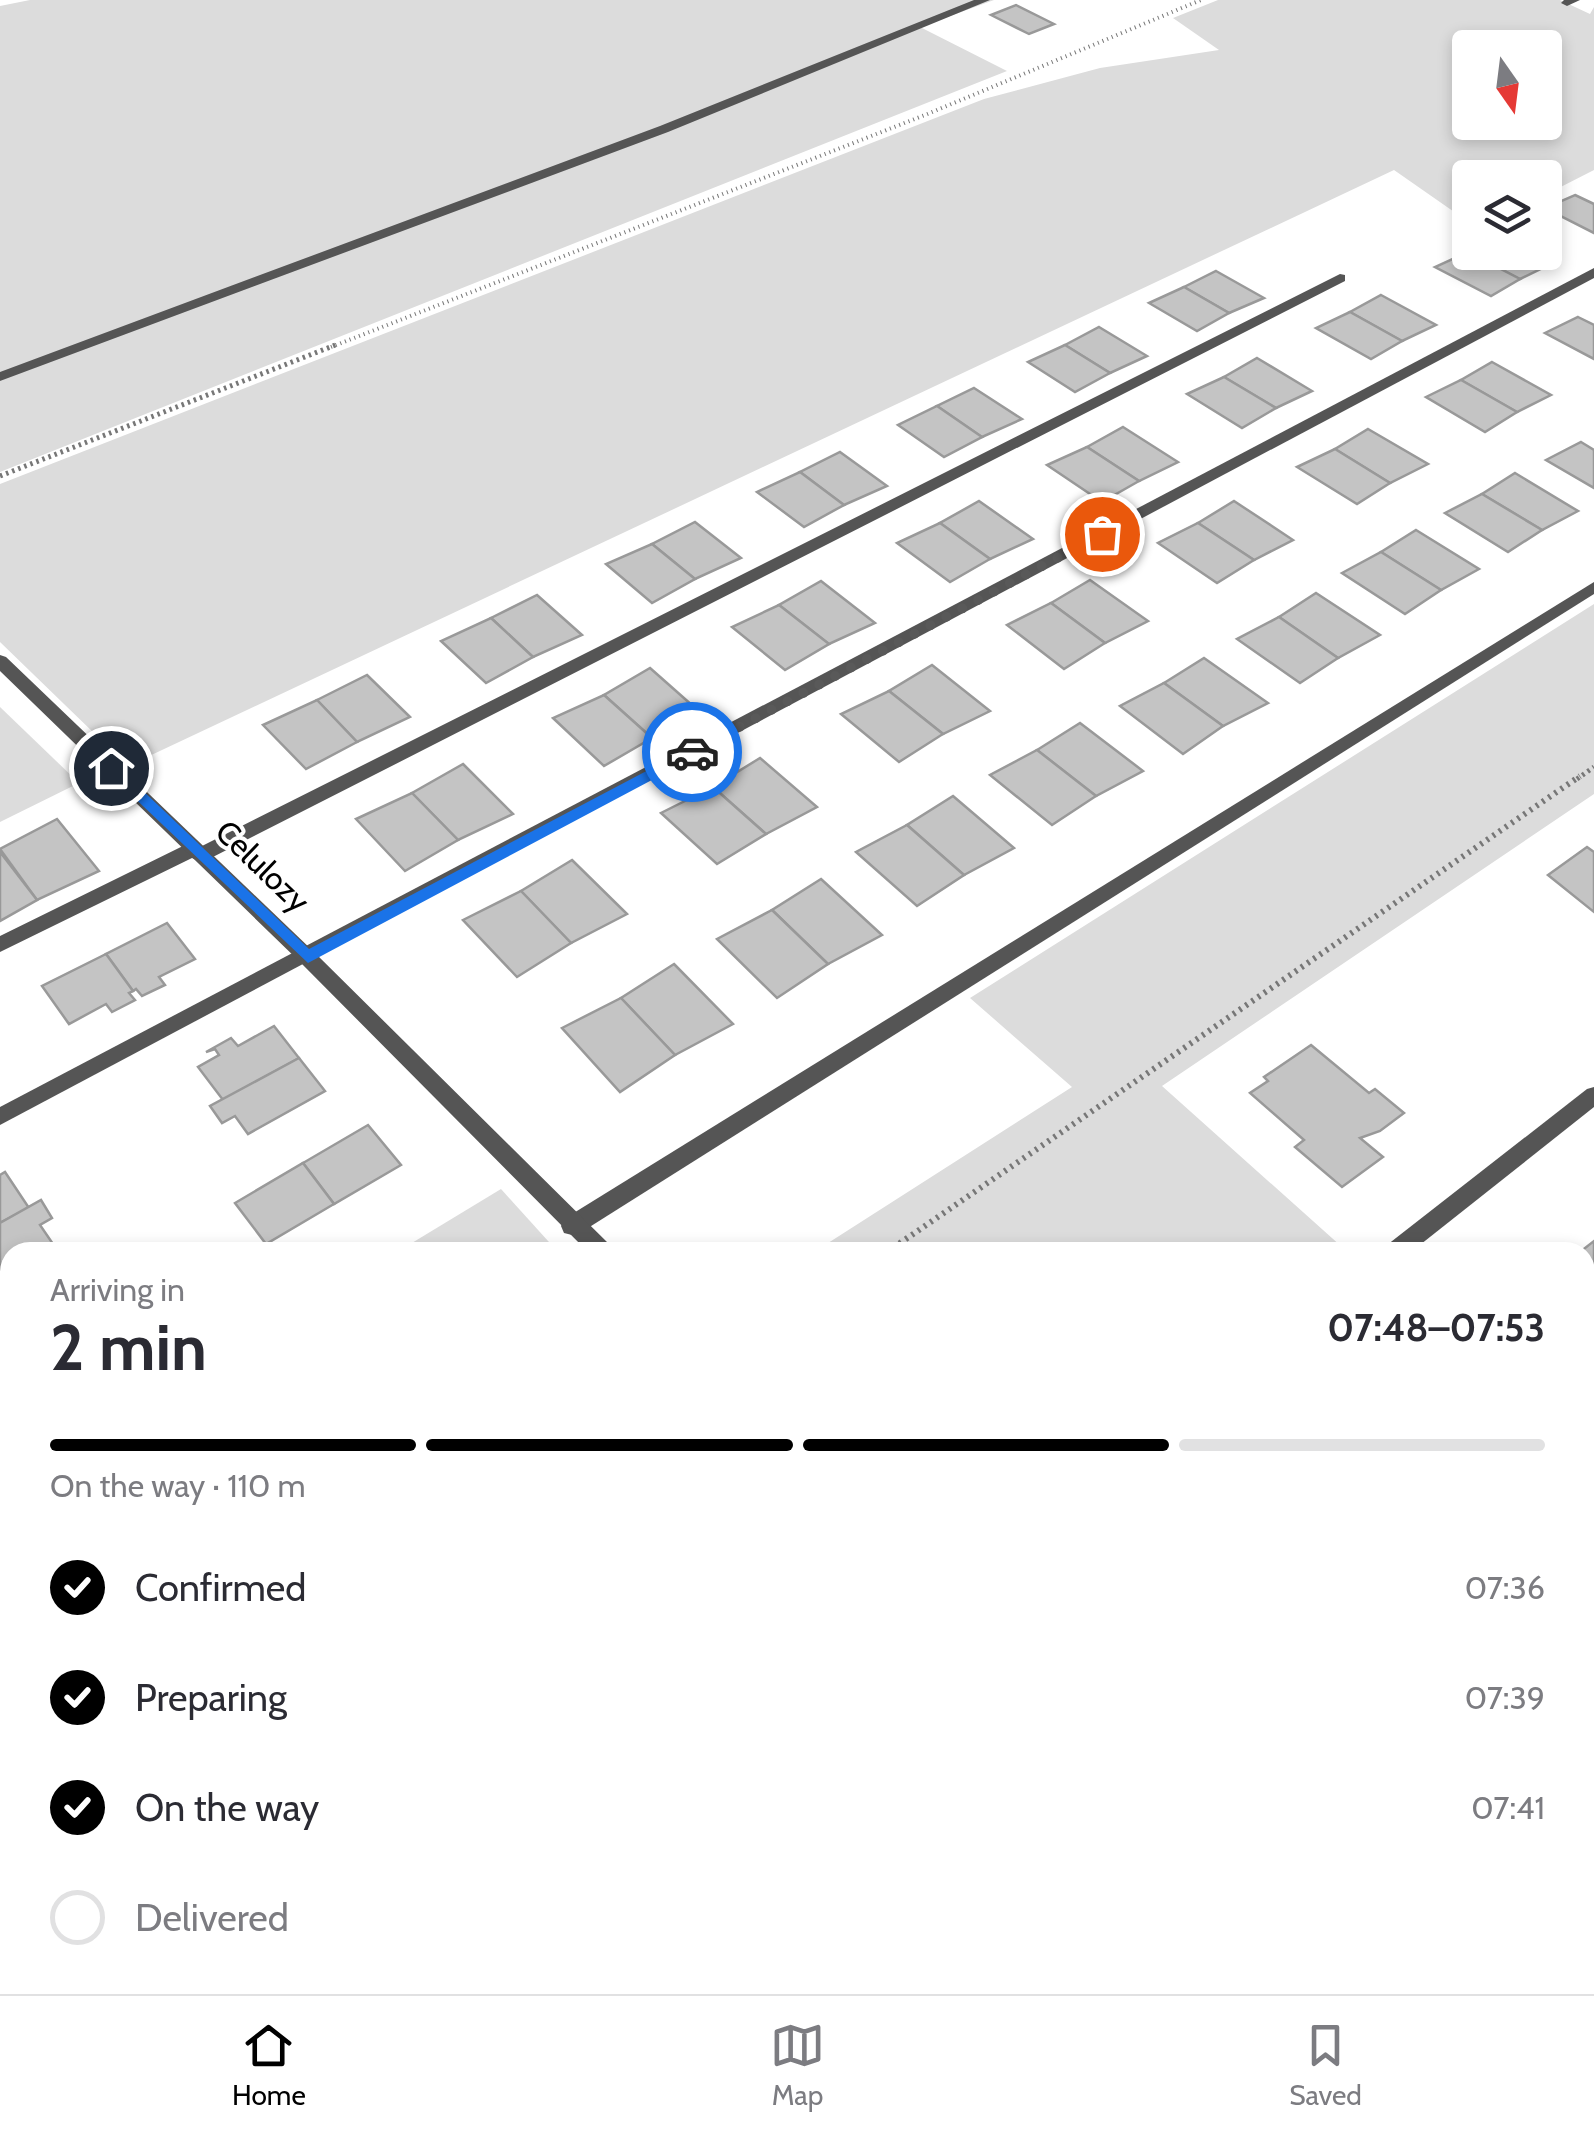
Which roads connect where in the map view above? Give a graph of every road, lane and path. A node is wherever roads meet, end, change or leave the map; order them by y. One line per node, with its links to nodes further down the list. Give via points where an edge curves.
1 (984, 0): 5 (street, via 664,129)
2 (1202, 0): 6 (path, via 926,115)
3 (1594, 272): 12 (street)
4 (1340, 278): 10 (street)
5 (0, 377)
6 (0, 476)
7 (1594, 587): 15 (street)
8 (0, 661): 10 (street, Celulozy)
9 (1594, 767): 17 (path)
10 (197, 852): 11 (street); 12 (street, Celulozy)
11 (0, 945)
12 (308, 957): 14 (street); 15 (street, Celulozy)
13 (1594, 1095): 18 (street)
14 (0, 1116)
15 (572, 1226): 16 (street, Celulozy)
16 (590, 1242)
17 (903, 1242)
18 (1408, 1242)

